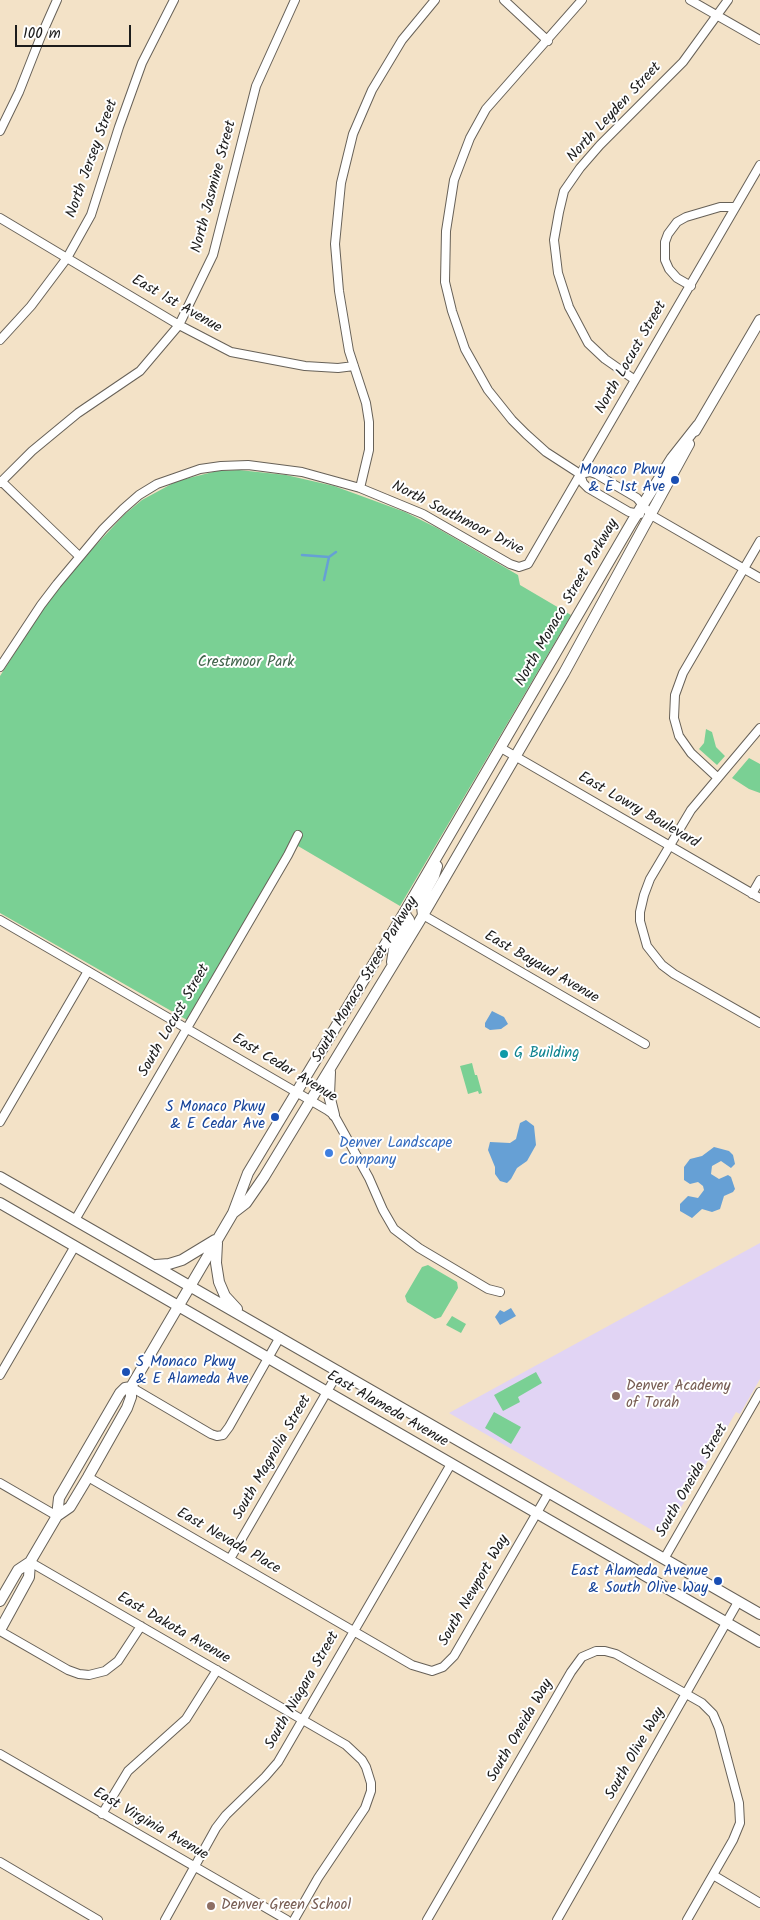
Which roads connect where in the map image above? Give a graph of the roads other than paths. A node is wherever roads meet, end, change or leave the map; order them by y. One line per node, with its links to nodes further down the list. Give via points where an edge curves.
1 (57, 0): 12 (street)
2 (174, 0): 16 (street, North Jersey Street, via 142,62 90,214)
3 (295, 0): 19 (street, North Jasmine Street, via 256,86 213,255)
4 (435, 0): 21 (street, via 402,40 372,90 353,134 341,183 335,244 339,291)
5 (504, 0): 10 (street)
6 (582, 0): 10 (street)
7 (690, 0): 9 (street)
8 (728, 0): 9 (street, North Leyden Street)
9 (718, 16): 11 (street); 22 (street, North Leyden Street, via 683,62 580,168 564,191 559,212 554,240 558,273 569,307 588,344)
10 (548, 40): 24 (street, via 486,109 470,138 454,180 446,231 445,282 465,349 488,390 526,434 546,452)
11 (760, 40)
12 (0, 131)
13 (760, 165): 14 (street, North Locust Street)
14 (735, 207): 17 (street, North Locust Street); 17 (street, via 720,207 686,217 677,222 668,234 664,260 677,278)
15 (0, 218): 16 (street, East 1st Avenue)
16 (67, 258): 19 (street, East 1st Avenue); 20 (street, North Jersey Street, via 32,306)
17 (691, 286): 22 (street, North Locust Street)
18 (760, 320): 23 (main road, North Monaco Street Parkway)
19 (179, 325): 21 (street, East 1st Avenue, via 231,352 305,366); 25 (street, North Jasmine Street, via 140,371 78,413)
20 (0, 340)
21 (354, 366): 26 (street, via 366,403 368,422 369,450)
22 (635, 380): 24 (street, North Locust Street)
23 (698, 425): 27 (main road, North Monaco Street Parkway); 29 (main road, North Monaco Street Parkway)
24 (580, 474): 27 (street, via 596,474); 28 (street, via 586,486); 32 (street, North Locust Street)
25 (1, 482): 31 (street)
26 (360, 488): 31 (street, North Southmoor Drive, via 302,472 264,467 200,469 157,484 139,495); 32 (street, North Southmoor Drive, via 423,514 510,564 519,567)
27 (643, 504): 28 (main road, North Monaco Street Parkway); 29 (street)
28 (637, 514): 29 (street); 37 (main road, North Monaco Street Parkway)
29 (651, 515): 33 (street); 38 (main road, North Monaco Street Parkway)
30 (760, 541): 33 (street)
31 (79, 556): 35 (street, North Southmoor Drive, via 41,605)
32 (528, 564)
33 (744, 569): 34 (street); 39 (street, via 683,674 675,695 674,718 679,736 691,754)
34 (760, 578)
35 (0, 667)
36 (760, 728): 39 (street)
37 (501, 748): 38 (street, East Lowry Boulevard); 42 (main road, South Monaco Street Parkway)
38 (516, 756): 41 (street, East Lowry Boulevard); 47 (main road, South Monaco Street Parkway)
39 (718, 778): 41 (street, via 691,810)
40 (298, 835): 52 (street, South Locust Street)
41 (670, 845): 44 (street, East Lowry Boulevard); 51 (street, via 650,879 641,904 640,921 647,946 656,959 674,974)
42 (441, 851): 46 (main road, South Monaco Street Parkway); 47 (main road, via 434,876 421,899)
43 (760, 880): 44 (street)
44 (752, 894): 45 (street, East Lowry Boulevard)
45 (760, 898)
46 (404, 914): 49 (main road, via 409,920 394,949); 55 (main road, South Monaco Street Parkway)
47 (423, 915): 49 (main road, South Monaco Street Parkway); 53 (street, East Bayaud Avenue)
48 (0, 920): 50 (street, East Cedar Avenue)
49 (390, 970): 54 (main road, South Monaco Street Parkway)
50 (88, 971): 52 (street, East Cedar Avenue); 58 (street)
51 (760, 1023)
52 (188, 1028): 55 (street, East Cedar Avenue); 62 (street, South Locust Street)
53 (645, 1044)
54 (330, 1070): 56 (main road, South Monaco Street Parkway); 57 (main road, via 329,1095)
55 (297, 1092): 56 (street, East Cedar Avenue); 61 (main road, South Monaco Street Parkway, via 248,1173)
56 (312, 1100): 57 (street, East Cedar Avenue); 61 (main road, South Monaco Street Parkway, via 254,1193)
57 (334, 1115): 67 (street, East Cedar Avenue, via 394,1229 427,1253 488,1289)
58 (0, 1122)
59 (0, 1177): 62 (main road, East Alameda Avenue)
60 (0, 1203): 64 (main road, East Alameda Avenue)
61 (233, 1213): 63 (main road, South Monaco Street Parkway)
62 (75, 1220): 65 (main road, East Alameda Avenue)
63 (218, 1238): 65 (main road, via 182,1260); 66 (main road, South Monaco Street Parkway); 69 (main road, via 216,1262 219,1282 225,1296)
64 (75, 1246): 68 (main road, East Alameda Avenue); 73 (street)
65 (154, 1264): 66 (main road, East Alameda Avenue)
66 (190, 1285): 68 (main road, South Monaco Street Parkway); 69 (main road, East Alameda Avenue)
67 (500, 1292)
68 (178, 1306): 71 (main road, East Alameda Avenue); 74 (main road, South Monaco Street Parkway)
69 (245, 1317): 70 (main road, East Alameda Avenue)
70 (280, 1337): 71 (street); 72 (main road, East Alameda Avenue)
71 (268, 1358): 74 (street, via 223,1435 211,1434); 75 (main road, East Alameda Avenue)
72 (339, 1371): 75 (street, South Magnolia Street); 80 (main road, East Alameda Avenue)
73 (0, 1375)
74 (131, 1387): 78 (main road, via 126,1408); 82 (main road, via 120,1393 59,1498)
75 (327, 1392): 77 (main road, East Alameda Avenue); 84 (street, South Magnolia Street)
76 (760, 1392): 83 (street, South Oneida Street)
77 (451, 1464): 81 (main road, East Alameda Avenue); 92 (street, South Niagara Street)
78 (88, 1477): 82 (main road, via 70,1507); 84 (street, East Nevada Place)
79 (0, 1483): 82 (street)
80 (549, 1492): 81 (street, South Newport Way); 83 (main road, East Alameda Avenue)
81 (537, 1514): 89 (main road, East Alameda Avenue); 92 (street, South Newport Way, via 454,1656 443,1667 435,1671 418,1667)
82 (56, 1516): 85 (main road)
83 (664, 1558): 87 (main road, East Alameda Avenue)
84 (230, 1559): 92 (street, East Nevada Place)
85 (30, 1562): 86 (main road, via 18,1570); 90 (street, East Dakota Avenue); 91 (main road, via 30,1577)
86 (0, 1600)
87 (738, 1602): 88 (main road, East Alameda Avenue); 89 (street, South Olive Way)
88 (760, 1614)
89 (726, 1623): 93 (main road, East Alameda Avenue); 95 (street, South Olive Way)
90 (140, 1626): 91 (street, via 116,1664 102,1672 89,1674 68,1670); 94 (street, East Dakota Avenue)
91 (0, 1630)
92 (354, 1631): 96 (street, South Niagara Street)
93 (760, 1642)
94 (217, 1670): 96 (street, East Dakota Avenue); 98 (street, via 186,1719 128,1770)
95 (686, 1694): 101 (street, South Oneida Way, via 708,1708 715,1717 739,1803 738,1831); 107 (street, South Oneida Way, via 616,1654 596,1651 582,1657); 108 (street, South Olive Way)
96 (303, 1720): 100 (street, South Niagara Street, via 273,1769 219,1824); 106 (street, via 356,1753 366,1767 371,1791 363,1812)
97 (0, 1754): 98 (street, East Virginia Avenue)
98 (102, 1814): 100 (street, East Virginia Avenue)
99 (0, 1862): 103 (street)
100 (195, 1867): 104 (street, South Niagara Street); 105 (street, East Virginia Avenue)
101 (713, 1875): 102 (street); 109 (street, South Oneida Way)
102 (760, 1903)
103 (98, 1920)
104 (165, 1920)
105 (287, 1920)
106 (294, 1920)
107 (427, 1920)
108 (557, 1920)
109 (688, 1920)

